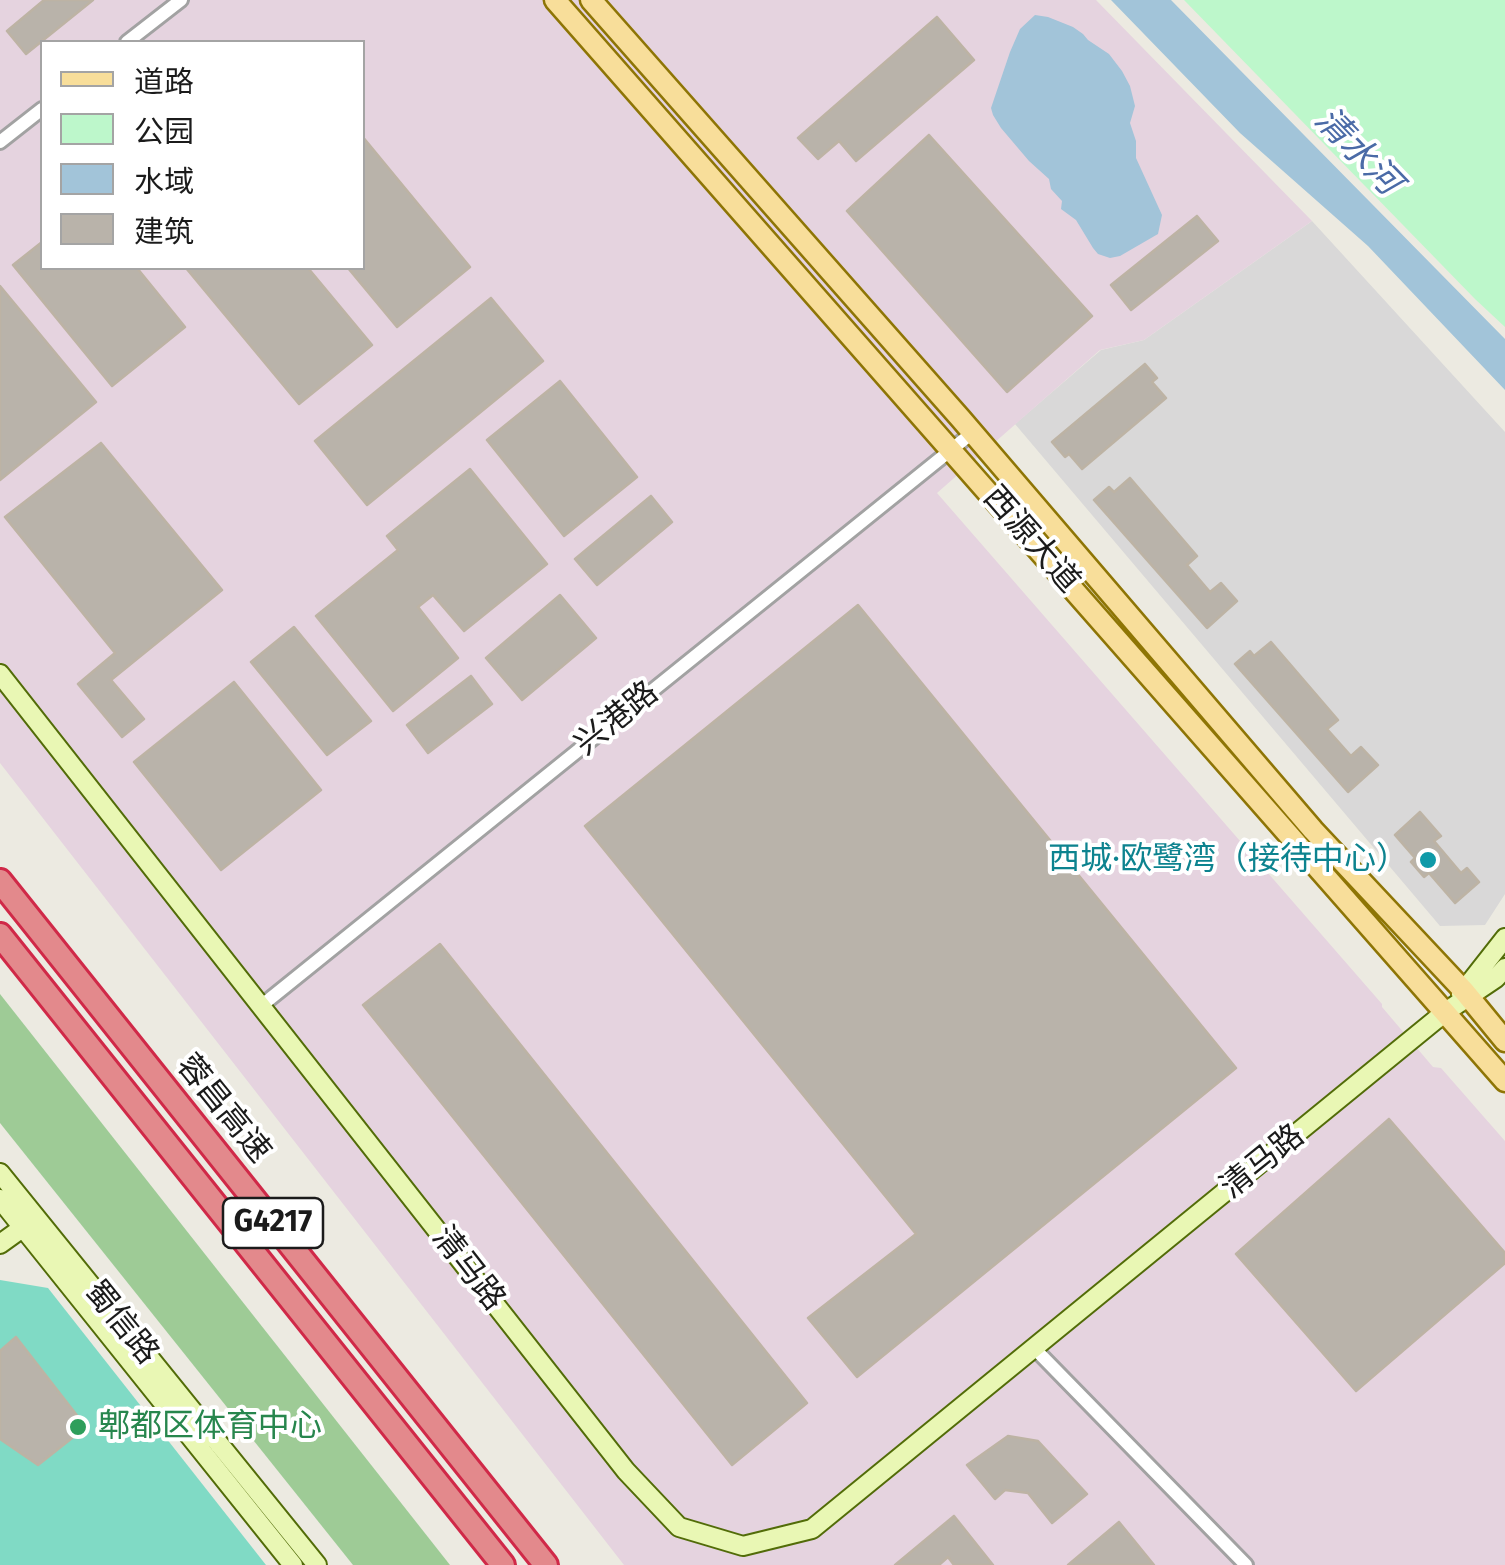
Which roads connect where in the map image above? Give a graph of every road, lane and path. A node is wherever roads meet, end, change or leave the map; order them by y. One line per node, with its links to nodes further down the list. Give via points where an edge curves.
1 (181, 0): 4 (street)
2 (555, 0): 8 (main road, 西源大道)
3 (591, 0): 7 (main road, 西源大道)
4 (130, 40)
5 (40, 111): 6 (street)
6 (0, 142)
7 (972, 432): 8 (street, 兴港路); 14 (main road, 西源大道, via 1313,830)
8 (952, 449): 15 (street, 兴港路); 16 (main road, 西源大道)
9 (0, 674): 15 (street, 清马路)
10 (0, 881): 27 (highway, 蓉昌高速 / G4217)
11 (0, 936): 26 (highway, 蓉昌高速 / G4217)
12 (1505, 938): 14 (street)
13 (1505, 968): 14 (street)
14 (1467, 994): 16 (street, 清马路); 17 (main road, 西源大道)
15 (261, 1006): 23 (street, 清马路, via 678,1527 744,1546 812,1529)
16 (1444, 1013): 18 (main road, 西源大道); 23 (street, 清马路)
17 (1505, 1041)
18 (1505, 1080)
19 (0, 1174): 21 (street, 蜀信路)
20 (0, 1198): 21 (street, 蜀信路)
21 (20, 1218): 22 (street); 24 (street, 蜀信路); 25 (street, 蜀信路)
22 (0, 1244)
23 (1035, 1349): 28 (street)
24 (293, 1565)
25 (317, 1565)
26 (502, 1565)
27 (546, 1565)
28 (1246, 1565)

